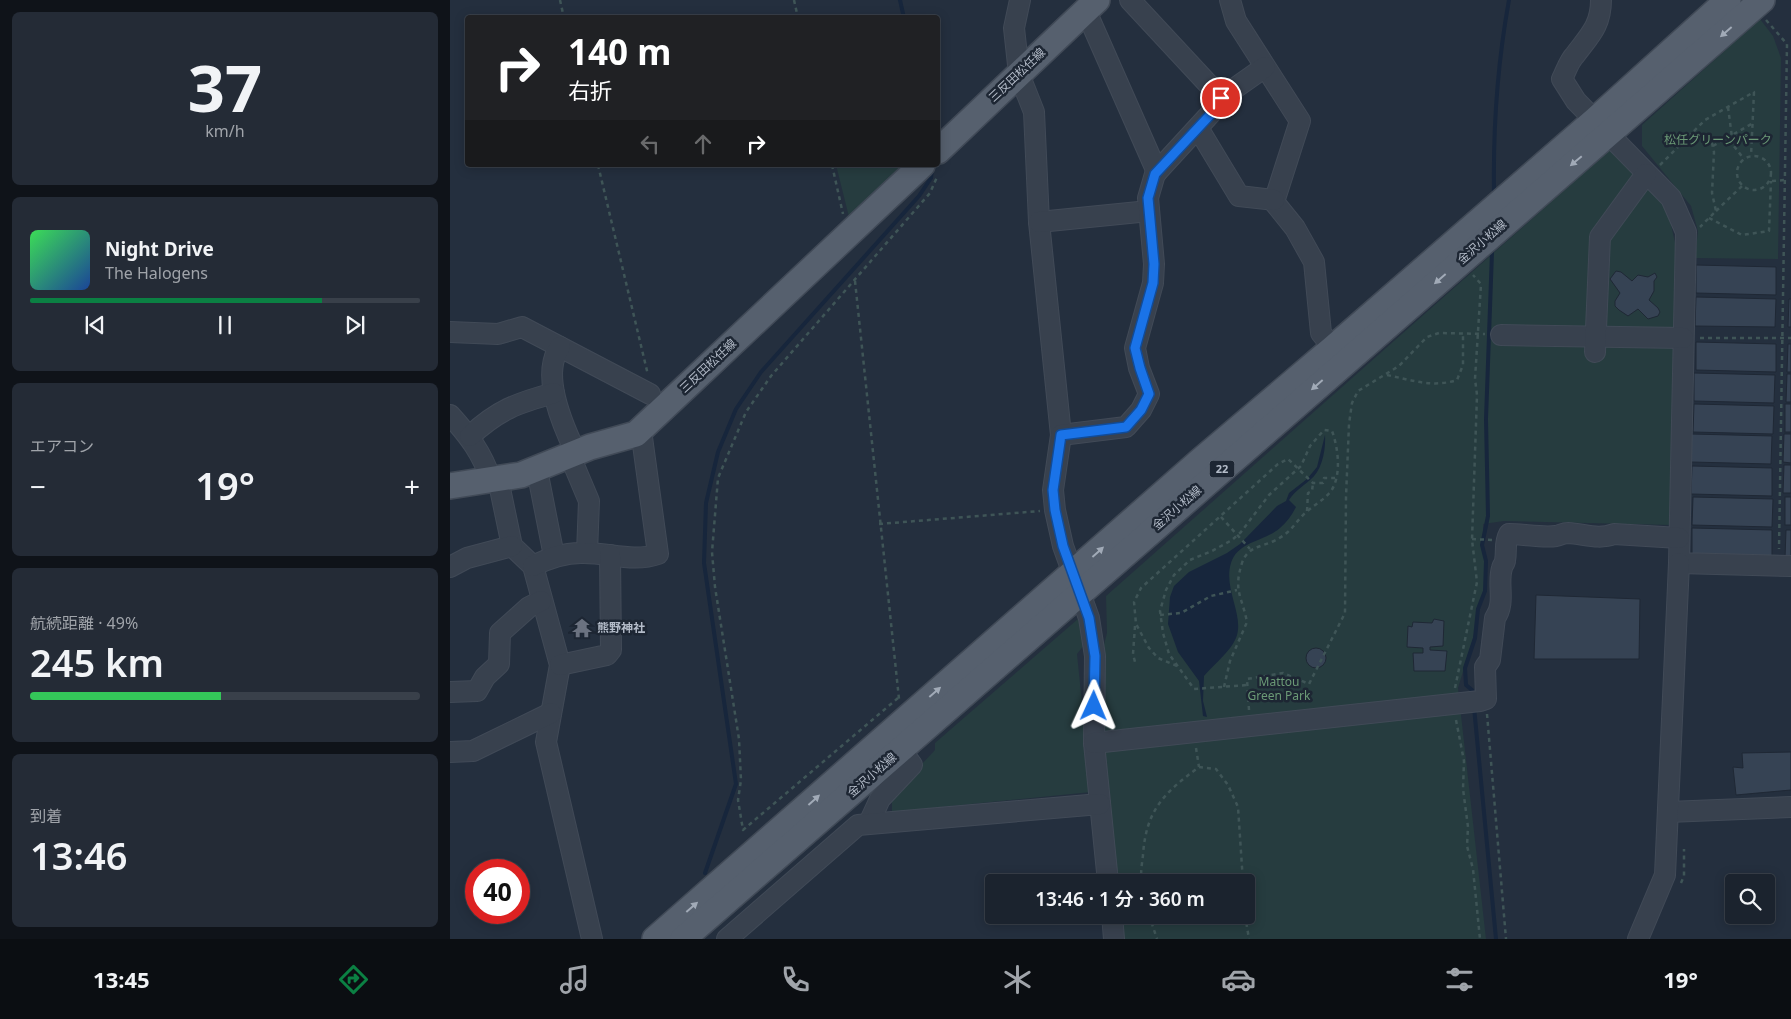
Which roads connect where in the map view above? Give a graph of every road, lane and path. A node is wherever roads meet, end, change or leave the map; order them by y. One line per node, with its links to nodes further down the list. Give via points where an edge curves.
1 (560, 0): 10 (path)
2 (794, 0): 11 (path)
3 (1020, 0): 13 (street, via 1014,28)
4 (1130, 0): 14 (street)
5 (1230, 0): 12 (street, via 1236,21)
6 (1601, 0): 17 (street, via 1601,10 1590,39 1574,56 1562,79 1576,101)
7 (1728, 0): 17 (main road, 金沢小松線 / 22)
8 (1758, 3): 17 (main road, 金沢小松線 / 22, one-way to 17); 30 (path, via 1787,44)
9 (1085, 6): 13 (main road, 三反田松任線); 28 (street)
10 (563, 15)
11 (797, 15)
12 (1265, 67): 14 (street); 33 (street, via 1300,121)
13 (1019, 74): 22 (main road, 三反田松任線); 37 (street, via 1034,112)
14 (1221, 98): 18 (street, via 1224,100)
15 (1728, 107): 16 (path, via 1754,92); 19 (path, via 1705,120); 20 (path)
16 (1753, 123): 20 (path); 23 (path)
17 (1602, 127): 29 (street); 51 (main road, 金沢小松線 / 22); 83 (main road, 金沢小松線 / 22, one-way to 83)
18 (1198, 128): 28 (street); 33 (street, via 1239,196)
19 (1690, 135): 21 (path, via 1704,137); 29 (path)
20 (1730, 136): 21 (path); 24 (path)
21 (1712, 146): 35 (path, via 1712,193)
22 (940, 148)
23 (1751, 156): 24 (path); 31 (path, via 1766,161)
24 (1744, 159): 32 (path, via 1737,172)
25 (598, 167): 54 (path)
26 (832, 167): 38 (path)
27 (930, 170): 38 (main road, 三反田松任線); 41 (path, via 930,193)
28 (1157, 172): 34 (street, via 1148,198)
29 (1647, 175): 39 (street, via 1671,198); 49 (street, via 1600,237)
30 (1785, 180): 31 (path); 47 (path)
31 (1770, 181): 32 (path, via 1755,190); 36 (path, via 1768,230 1742,235)
32 (1742, 185): 35 (path)
33 (1274, 200): 51 (street, via 1314,262 1321,333)
34 (1149, 211): 37 (street); 57 (street, via 1153,283 1135,348 1149,394 1141,410 1126,427)
35 (1716, 211): 36 (path)
36 (1709, 218): 39 (path)
37 (1039, 222): 57 (street)
38 (848, 235): 56 (main road, 三反田松任線)
39 (1686, 239): 46 (street)
40 (1471, 273): 44 (path, via 1481,284)
41 (855, 280): 69 (path); 95 (path, via 771,376 746,412 718,478 712,552 739,739 738,800 743,830)
42 (450, 332): 50 (street, via 498,334 522,327)
43 (1463, 334): 44 (path); 52 (path, via 1439,333 1427,337 1399,366); 52 (path, via 1463,365 1457,380 1428,384)
44 (1479, 334): 72 (path)
45 (1501, 335): 49 (street)
46 (1683, 338): 47 (path); 49 (street); 71 (street)
47 (1782, 338): 48 (path); 81 (path)
48 (1791, 338)
49 (1596, 344)
50 (560, 347): 53 (street, via 553,356); 54 (street)
51 (1333, 348): 83 (main road, 金沢小松線 / 22, one-way to 51, via 1200,461)
52 (1385, 374): 91 (path, via 1358,391 1352,404 1346,497 1345,612 1309,684 1283,673 1247,679)
53 (554, 393): 58 (street, via 516,403 486,421); 59 (street)
54 (650, 394)
55 (450, 416): 58 (street)
56 (641, 430): 59 (main road, 三反田松任線); 77 (street, via 658,554 645,559)
57 (1061, 435): 66 (street, via 1053,490)
58 (470, 436): 63 (street)
59 (573, 455): 61 (main road, 三反田松任線); 76 (street, via 589,501)
60 (1298, 468): 62 (path, via 1310,446 1324,430 1332,431 1338,454); 64 (path); 68 (path, via 1288,459 1278,464); 70 (path, via 1269,495)
61 (537, 470): 63 (main road, 三反田松任線); 78 (street)
62 (1335, 478): 64 (path); 67 (path, via 1332,490)
63 (494, 480): 65 (main road, 三反田松任線); 74 (street)
64 (1313, 483): 67 (path, via 1312,491 1308,493)
65 (450, 486)
66 (1055, 510): 69 (path); 83 (street, via 1063,546)
67 (1307, 512): 75 (path, via 1293,529 1274,541)
68 (1221, 517): 70 (path); 87 (path, via 1141,588 1134,602)
69 (879, 524): 95 (path)
70 (1237, 535): 75 (path); 86 (path, via 1190,560 1174,575 1166,590)
71 (1679, 538): 79 (street); 94 (street, via 1509,534 1505,540 1502,593 1490,660)
72 (1472, 539): 73 (path); 94 (path, via 1477,582 1457,670)
73 (1488, 539)
74 (512, 546): 80 (street); 82 (street, via 467,558)
75 (1250, 549): 84 (path, via 1242,562)
76 (587, 553): 77 (street); 78 (street)
77 (610, 555): 89 (street, via 611,650 607,655)
78 (554, 556): 80 (street)
79 (1679, 563): 81 (street); 103 (street)
80 (533, 566): 85 (street)
81 (1785, 566)
82 (450, 567)
83 (1077, 583): 95 (main road, 金沢小松線 / 22, one-way to 83); 98 (street, via 1089,618 1095,656); 99 (main road, 金沢小松線 / 22)
84 (1237, 590): 86 (path, via 1212,596 1182,613); 92 (path, via 1247,622 1230,661)
85 (541, 601): 89 (street); 93 (street, via 529,607 500,633 499,664 485,676 477,691)
86 (1160, 615): 90 (path, via 1169,654)
87 (1136, 624): 88 (path); 90 (path, via 1158,658)
88 (1135, 662)
89 (560, 665): 96 (street)
90 (1179, 666): 92 (path, via 1194,689)
91 (1247, 685): 92 (path); 97 (path)
92 (1224, 687)
93 (450, 692)
94 (1469, 702): 97 (street); 118 (path, via 1463,789); 119 (path)
95 (904, 706): 112 (main road, 金沢小松線 / 22, one-way to 95)
96 (551, 713): 100 (street, via 473,751); 111 (street, via 546,742)
97 (1249, 726): 98 (street)
98 (1094, 743): 101 (street)
99 (901, 750): 104 (street, via 912,765 880,799); 113 (main road, 金沢小松線 / 22)
100 (450, 752)
101 (1100, 804): 104 (street); 105 (street)
102 (1791, 807): 103 (street)
103 (1668, 812): 120 (street, via 1665,875)
104 (869, 823): 114 (street, via 858,825)
105 (1107, 874)
106 (1142, 874): 107 (path, via 1143,849 1153,810 1168,792 1199,767 1216,769 1238,807)
107 (1242, 874)
108 (1113, 924): 115 (street)
109 (1152, 924): 116 (path)
110 (1246, 924): 117 (path)
111 (592, 939)
112 (655, 939)
113 (683, 939)
114 (727, 939)
115 (1114, 939)
116 (1157, 939)
117 (1249, 939)
118 (1480, 939)
119 (1506, 939)
120 (1638, 939)

